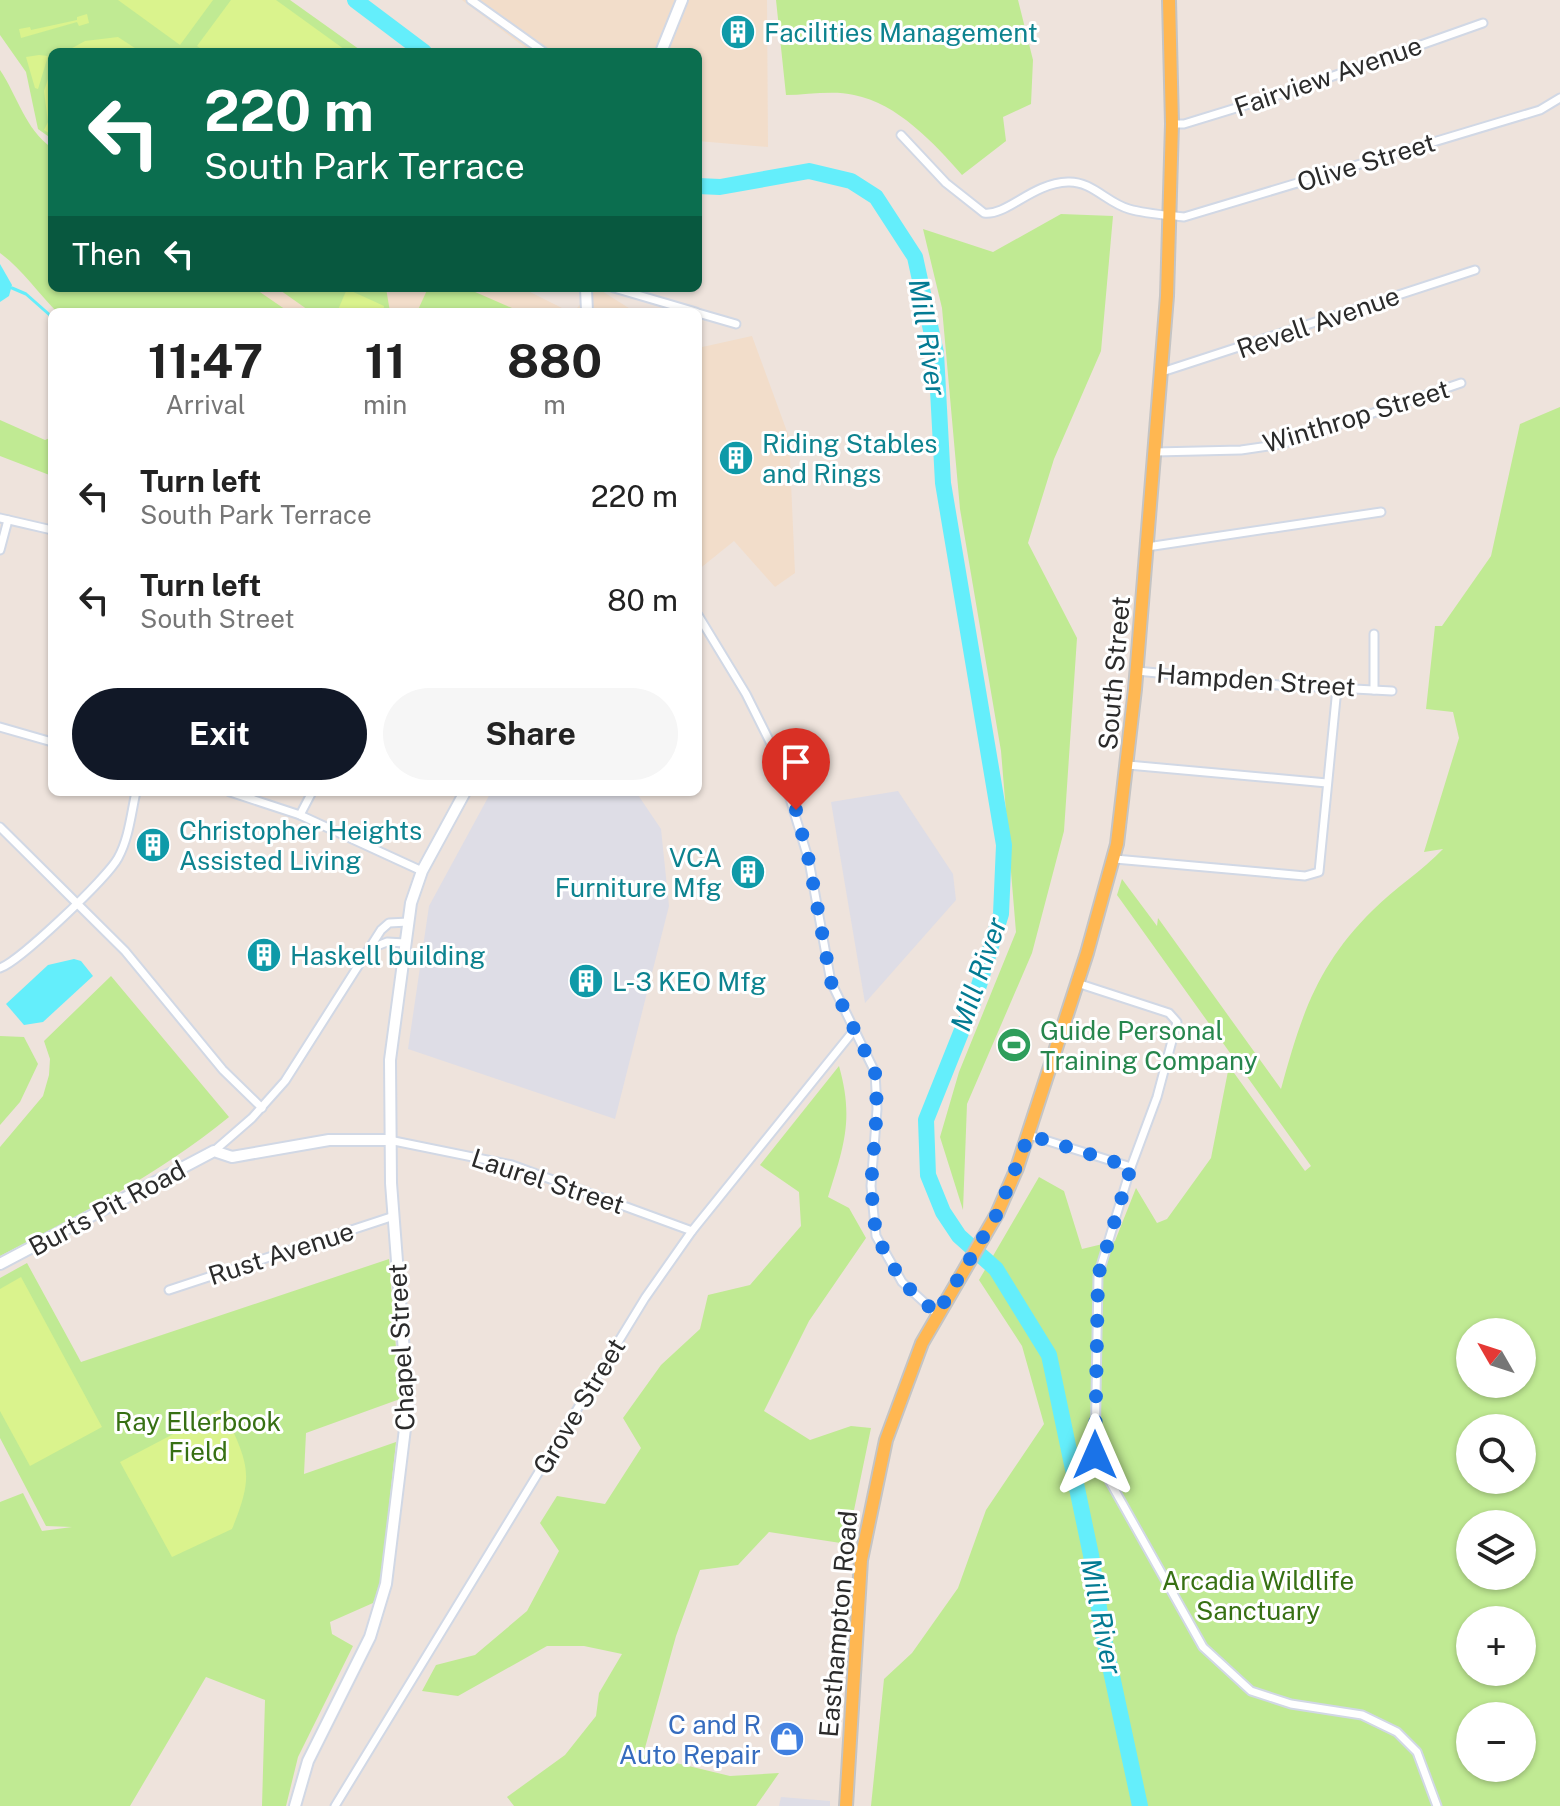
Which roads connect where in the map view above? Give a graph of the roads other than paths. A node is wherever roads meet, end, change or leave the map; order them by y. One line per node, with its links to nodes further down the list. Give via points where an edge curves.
1 (471, 0): 5 (street)
2 (682, 0): 6 (main road)
3 (1169, 0): 8 (main road, South Street)
4 (1483, 23): 8 (street, Fairview Avenue, via 1285,93)
5 (538, 48)
6 (663, 48)
7 (1560, 98): 10 (street, Olive Street, via 1540,110 1212,211)
8 (1172, 124): 10 (main road, South Street)
9 (901, 135): 10 (street, Olive Street, via 946,183 984,213 996,213 1045,185 1074,182 1132,210)
10 (1170, 215): 16 (main road, South Street)
11 (1475, 270): 16 (street, Revell Avenue)
12 (628, 292): 13 (street)
13 (683, 308)
14 (702, 314): 15 (street)
15 (736, 324)
16 (1162, 372): 18 (main road, South Street)
17 (1461, 383): 18 (street, Winthrop Street, via 1282,444)
18 (1155, 452): 22 (main road, South Street)
19 (1381, 512): 22 (street)
20 (4, 519): 21 (street); 23 (street)
21 (48, 529)
22 (1147, 547): 26 (main road, South Street)
23 (0, 550)
24 (702, 622): 48 (street, via 746,694 781,768 809,861 831,982)
25 (1374, 634): 28 (street, Hampden Street)
26 (1137, 671): 27 (street, Hampden Street); 32 (main road, South Street)
27 (1337, 688): 28 (street, Hampden Street); 33 (street)
28 (1374, 690): 29 (street, Hampden Street)
29 (1392, 691)
30 (0, 727): 31 (street)
31 (48, 741)
32 (1128, 765): 33 (street); 40 (main road, South Street)
33 (1327, 783): 40 (street, via 1316,874)
34 (135, 796): 42 (street, via 118,857)
35 (242, 796): 38 (street)
36 (310, 796): 38 (street)
37 (463, 796): 41 (main road, Chapel Street)
38 (300, 815): 41 (street)
39 (0, 827): 42 (street)
40 (1115, 859): 47 (main road, South Street)
41 (422, 871): 43 (main road, Chapel Street)
42 (75, 904): 46 (street); 49 (street, via 125,951 223,1070)
43 (408, 922): 44 (main road, Chapel Street); 45 (street, via 389,923)
44 (405, 943): 45 (street); 51 (main road, Chapel Street, via 390,1060)
45 (372, 948): 49 (street)
46 (0, 968)
47 (1077, 983): 50 (main road, South Street); 53 (street, via 1169,1013 1177,1022)
48 (855, 1029): 55 (street, Grove Street); 58 (street, via 869,1055 877,1089 871,1186 876,1236 902,1282)
49 (262, 1108): 52 (street)
50 (1029, 1135): 53 (street); 58 (main road, South Street, via 989,1228)
51 (389, 1140): 52 (main road, Laurel Street, via 329,1140 232,1157); 54 (main road, Chapel Street); 55 (street, Laurel Street, via 512,1165)
52 (214, 1151): 56 (main road, Burts Pit Road)
53 (1131, 1167): 62 (street, via 1098,1276 1095,1455 1203,1647 1251,1691 1291,1704 1362,1715 1397,1732 1417,1752)
54 (394, 1216): 57 (street, Rust Avenue); 59 (main road, Chapel Street, via 408,1404 386,1584 370,1637 308,1761)
55 (692, 1231): 60 (street, Grove Street, via 607,1357)
56 (0, 1264)
57 (169, 1290)
58 (937, 1314): 61 (main road, Easthampton Road, via 898,1400 866,1520)
59 (295, 1806)
60 (335, 1806)
61 (846, 1806)
62 (1437, 1806)

